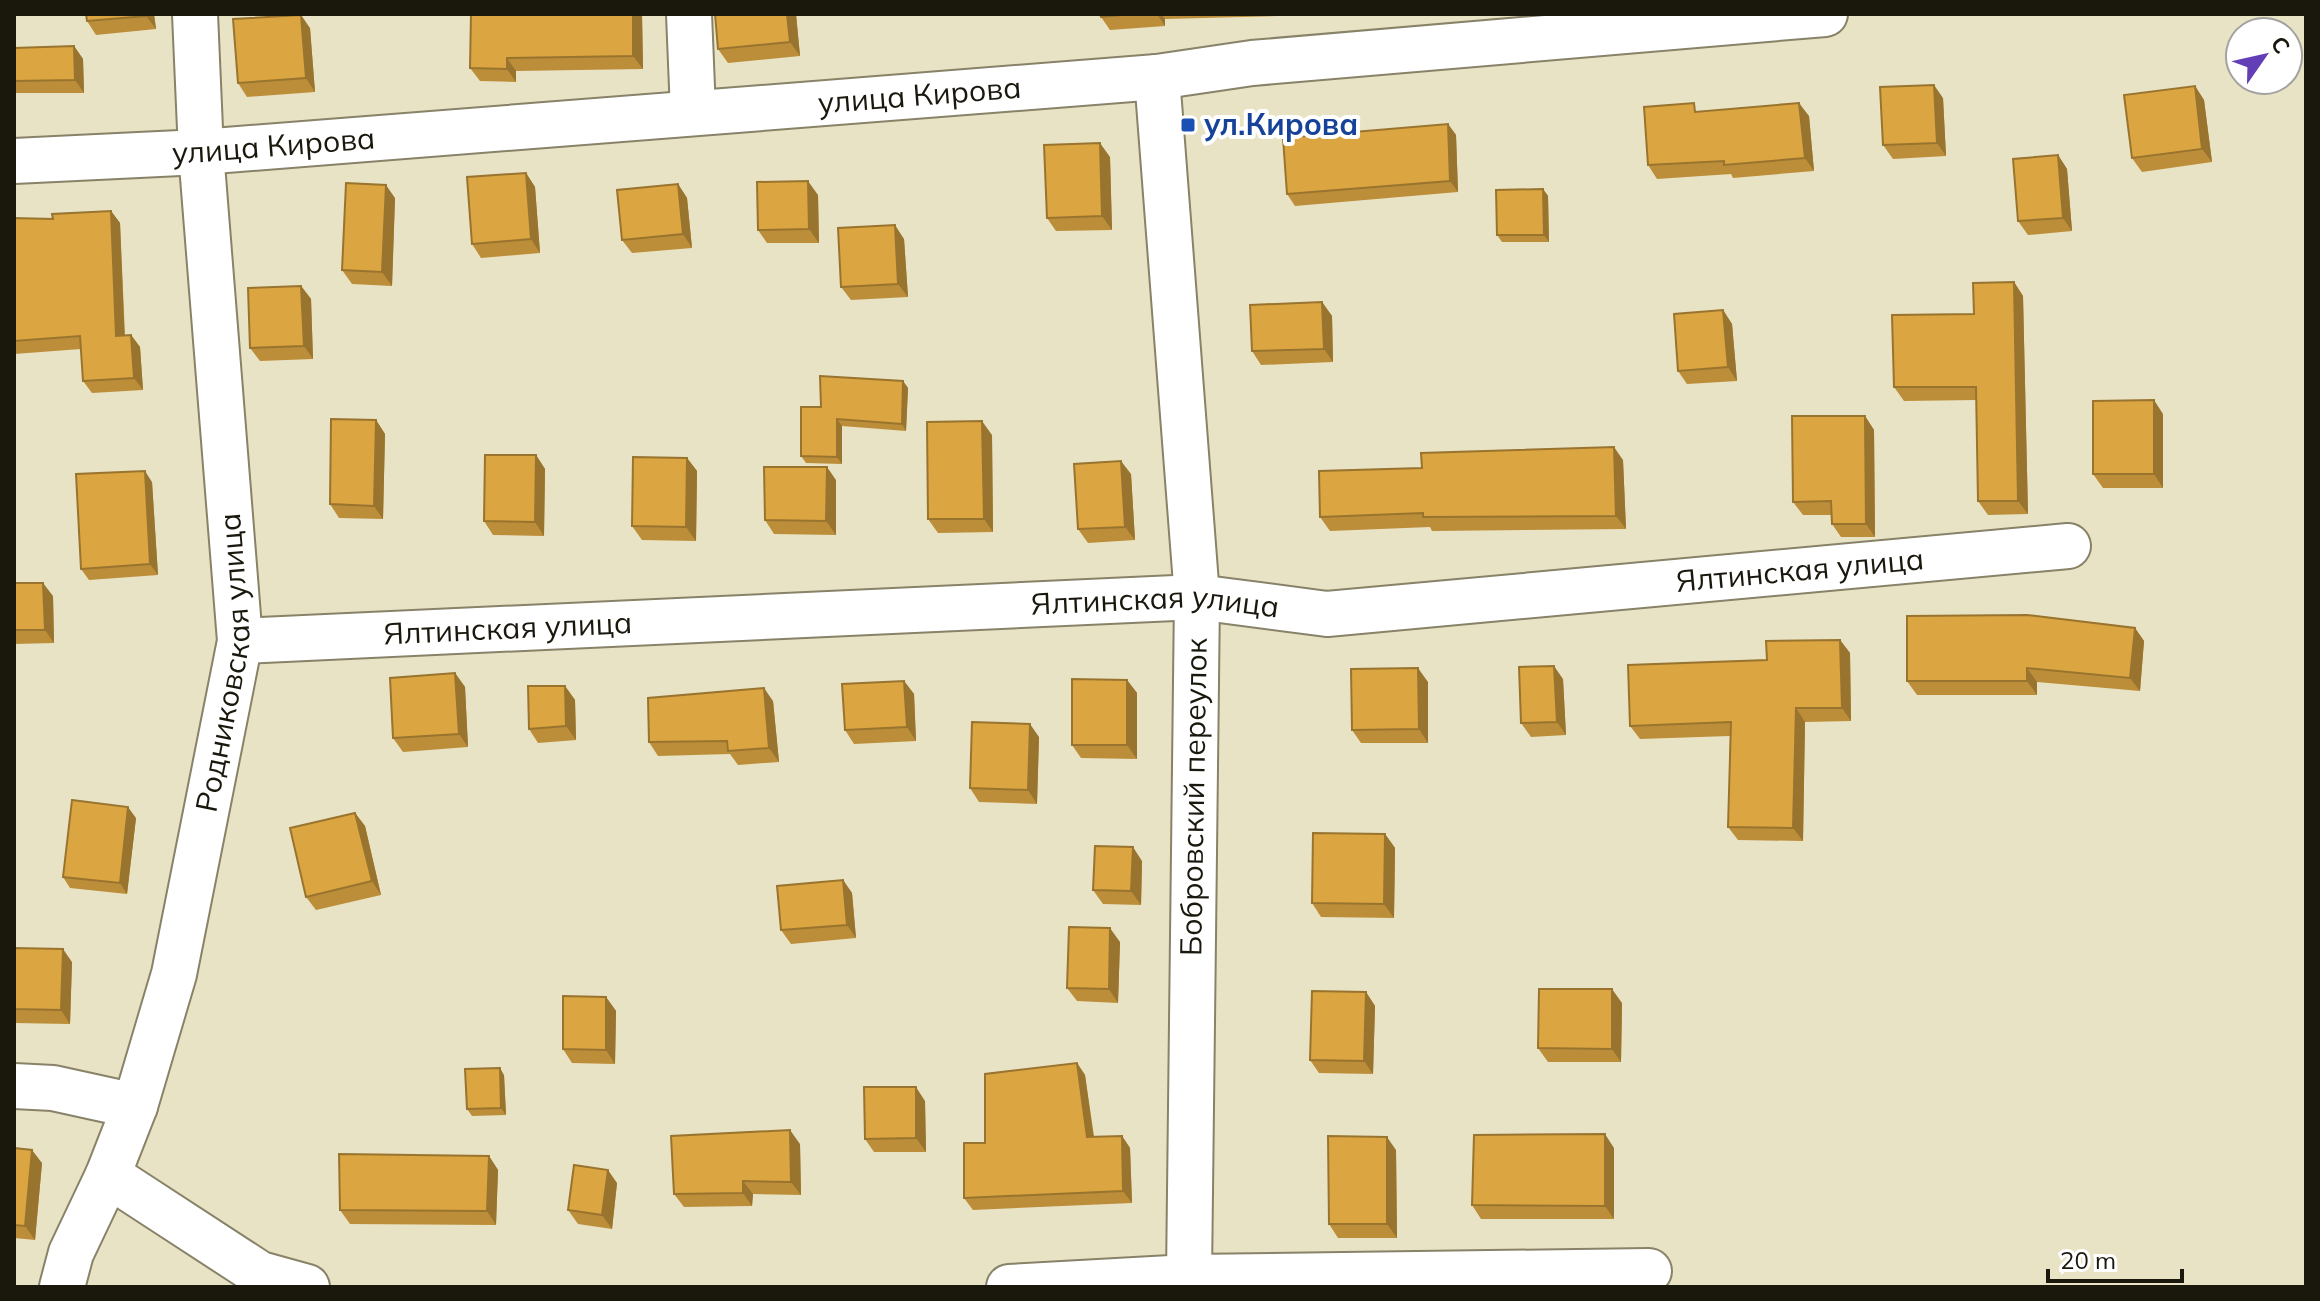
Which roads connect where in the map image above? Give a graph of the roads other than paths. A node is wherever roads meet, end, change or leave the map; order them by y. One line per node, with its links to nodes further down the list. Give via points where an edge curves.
1 (195, 14): 7 (street, Родниковская улица)
2 (689, 14): 6 (street)
3 (1825, 14): 4 (street, улица Кирова)
4 (1546, 26): 5 (street, улица Кирова)
5 (1157, 77): 6 (street, улица Кирова); 10 (street, Бобровский переулок)
6 (693, 112): 7 (street, улица Кирова)
7 (201, 152): 8 (street, улица Кирова); 11 (street, Родниковская улица)
8 (14, 161)
9 (2068, 546): 10 (street, Ялтинская улица, via 1327,614)
10 (1197, 597): 11 (street, Ялтинская улица); 16 (street, Бобровский переулок)
11 (240, 641): 13 (street, Родниковская улица, via 174,974)
12 (14, 1086): 13 (street, via 53,1088)
13 (135, 1106): 14 (street, Родниковская улица)
14 (108, 1175): 17 (street); 18 (street, Родниковская улица, via 71,1253)
15 (1649, 1271): 16 (street)
16 (1189, 1277): 20 (street)
17 (259, 1281): 19 (street)
18 (62, 1287)
19 (307, 1287)
20 (1009, 1287)

